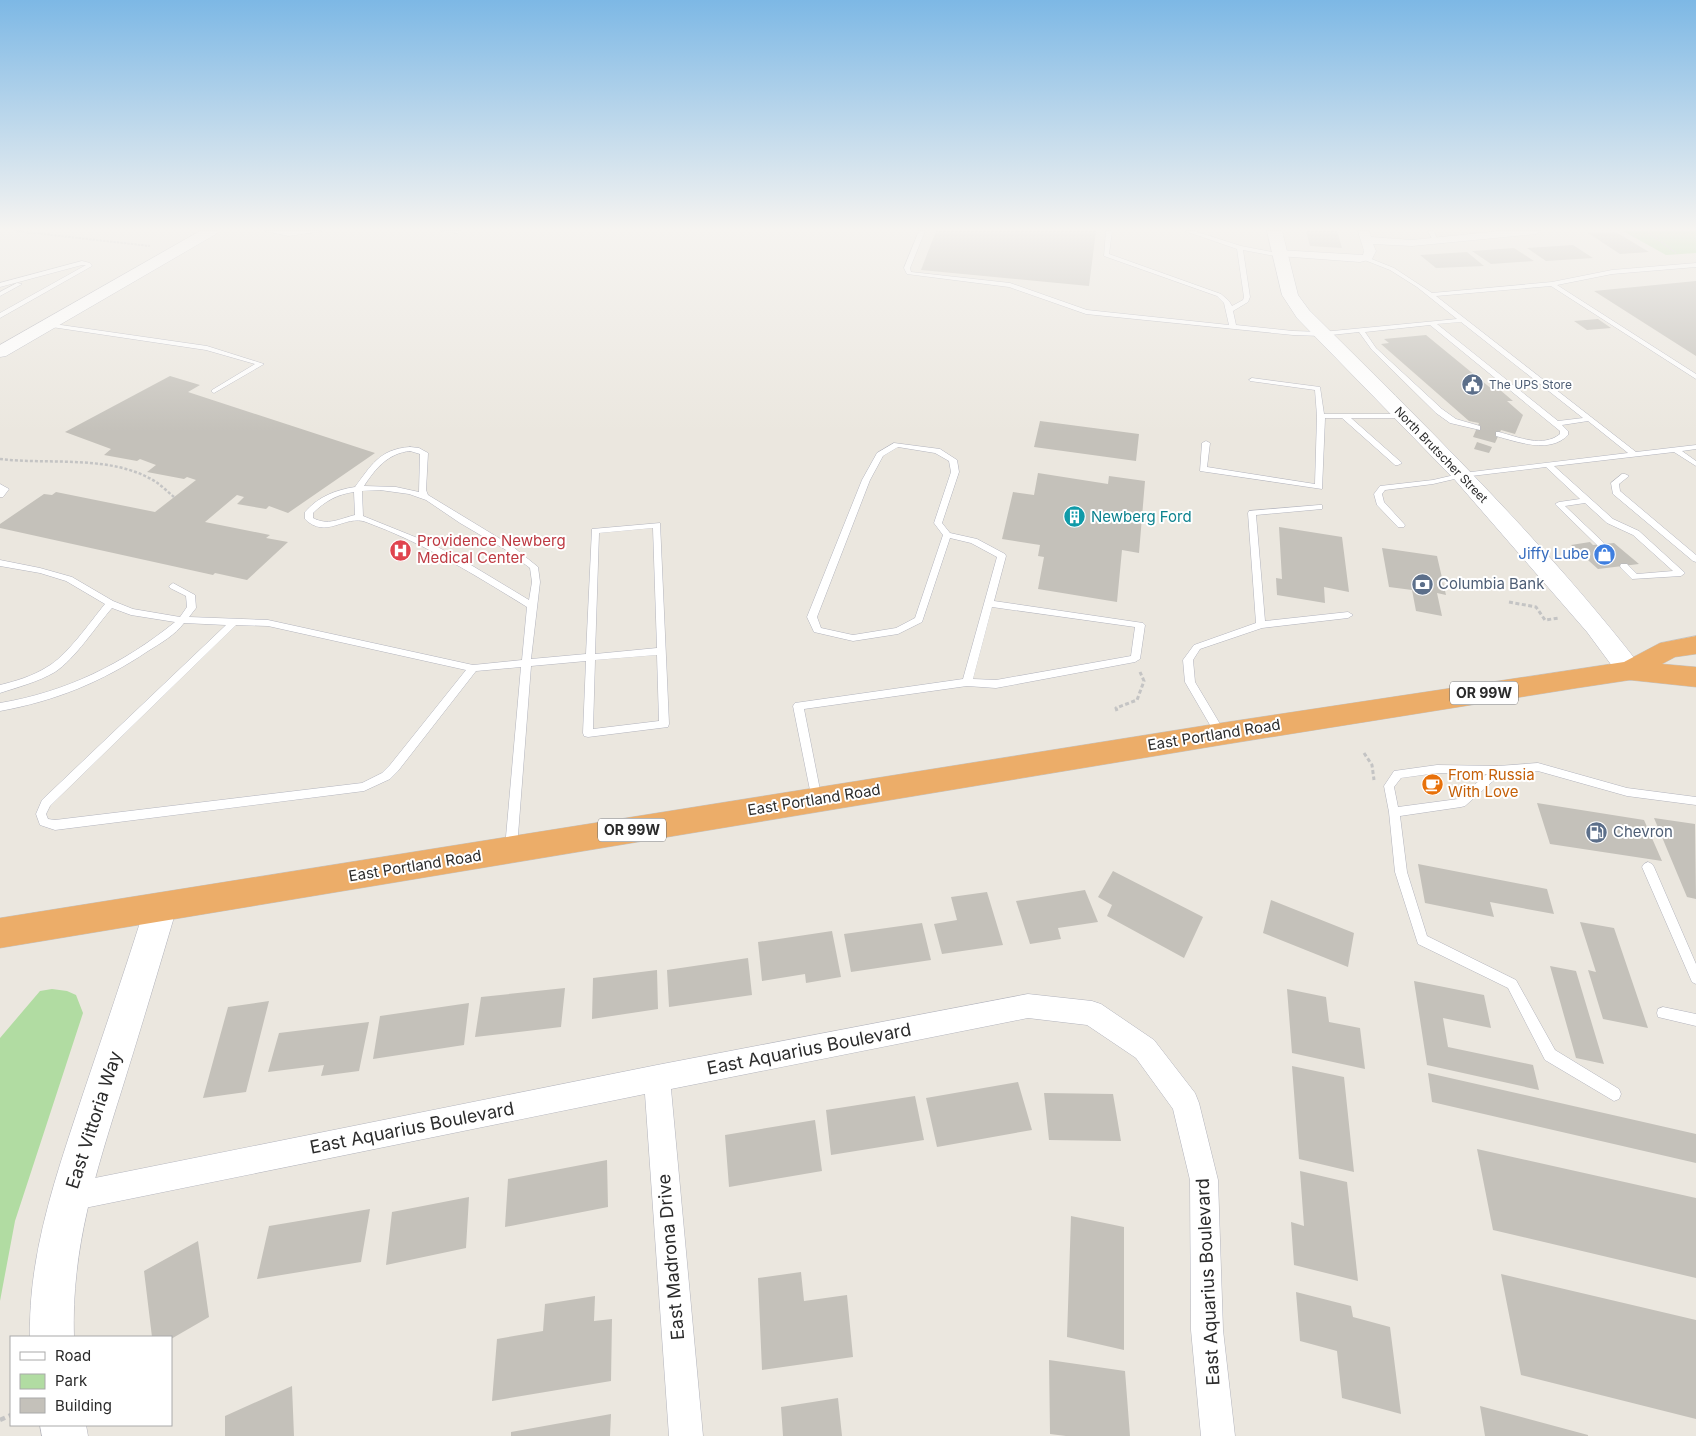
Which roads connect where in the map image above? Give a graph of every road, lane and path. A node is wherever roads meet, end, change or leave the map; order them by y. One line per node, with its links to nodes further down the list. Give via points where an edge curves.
1 (32, 298): 10 (lane)
2 (94, 298): 13 (street)
3 (1048, 298): 14 (lane, via 1086,312)
4 (1222, 298): 9 (lane)
5 (1247, 298): 9 (lane)
6 (1292, 298): 16 (street, North Brutscher Street)
7 (1435, 298): 11 (lane)
8 (1574, 298): 18 (lane)
9 (1230, 310): 14 (lane)
10 (0, 316)
11 (1462, 320): 12 (lane); 24 (lane)
12 (1431, 323): 15 (lane); 25 (lane)
13 (47, 325): 17 (street); 20 (lane, via 207,348 261,364)
14 (1232, 327): 16 (lane)
15 (1361, 330): 16 (lane); 26 (lane, via 1374,349 1439,411 1453,421)
16 (1322, 334): 23 (street, North Brutscher Street)
17 (4, 347)
18 (1696, 376)
19 (1252, 380): 21 (lane, via 1318,388)
20 (214, 391)
21 (1321, 416): 22 (lane); 28 (lane, via 1319,487 1203,469)
22 (1344, 416): 23 (lane); 33 (lane)
23 (1403, 416): 36 (street, North Brutscher Street)
24 (1590, 419): 25 (lane); 31 (lane)
25 (1556, 423): 27 (lane, via 1564,435 1555,441 1525,442)
26 (1477, 428)
27 (1499, 434)
28 (1206, 443)
29 (1696, 447): 30 (lane)
30 (1676, 450): 31 (lane); 34 (lane)
31 (1636, 455): 35 (lane)
32 (0, 459): 42 (path, via 122,469 149,479)
33 (1398, 463)
34 (1696, 464)
35 (1548, 465): 36 (lane); 43 (lane)
36 (1463, 475): 46 (lane, via 1383,488 1378,494 1380,503); 68 (street, North Brutscher Street, via 1596,626)
37 (1625, 476): 49 (lane, via 1614,483 1616,492)
38 (0, 486): 40 (lane, via 5,489)
39 (358, 488): 41 (lane, via 392,488); 41 (lane, via 369,471 391,454 417,449 424,453 422,490); 45 (lane); 45 (lane, via 324,498 309,512 310,519 322,525)
40 (0, 495)
41 (425, 496): 56 (lane, via 534,568 536,582)
42 (174, 497)
43 (1587, 500): 48 (lane, via 1559,504); 51 (lane, via 1610,521 1636,533 1681,573 1635,577)
44 (1319, 507): 61 (lane, via 1252,513)
45 (360, 518): 56 (lane, via 440,550)
46 (1401, 525)
47 (947, 535): 47 (lane, via 938,523 955,472 953,460 937,451 898,445 880,454 866,480 812,617 817,630 853,638 898,632 919,620); 54 (lane, via 974,541 1002,556)
48 (1601, 544)
49 (1696, 559)
50 (0, 563): 55 (lane, via 62,577 78,583)
51 (1624, 566)
52 (173, 586): 59 (lane, via 190,593 190,611)
53 (1509, 602): 58 (path, via 1536,607 1544,620)
54 (989, 603): 65 (lane, via 1140,625); 70 (lane)
55 (110, 604): 59 (lane); 71 (lane, via 52,669 24,682)
56 (532, 606): 66 (lane)
57 (1348, 615): 61 (lane)
58 (1564, 617)
59 (182, 621): 60 (lane); 72 (lane, via 158,642 106,673 39,699)
60 (235, 621): 67 (lane, via 268,623); 67 (lane, via 46,803 41,814 44,822 55,825 376,783 394,768)
61 (1261, 625): 74 (lane, via 1197,647 1188,660 1190,682)
62 (1696, 645): 68 (highway, East Portland Road / OR 99W, via 1669,649)
63 (662, 651): 64 (lane); 64 (lane, via 664,724 588,733); 64 (lane, via 657,525 595,531)
64 (590, 658): 66 (lane)
65 (1135, 659): 70 (lane, via 996,684); 73 (path, via 1144,682 1137,700 1116,708)
66 (526, 664): 67 (lane); 81 (lane)
67 (473, 668)
68 (1630, 671): 69 (highway, East Portland Road / OR 99W); 74 (highway, East Portland Road / OR 99W)
69 (1696, 677)
70 (967, 682): 78 (lane, via 798,706)
71 (0, 688)
72 (0, 707)
73 (1117, 711)
74 (1221, 734): 78 (highway, East Portland Road / OR 99W)
75 (1364, 753): 77 (path, via 1372,765 1374,781)
76 (1498, 770): 79 (lane, via 1538,767 1627,792); 80 (lane, via 1460,803); 80 (lane, via 1398,774 1389,786)
77 (1379, 785)
78 (818, 800): 81 (highway, East Portland Road / OR 99W)
79 (1696, 801)
80 (1394, 812): 89 (lane, via 1401,872 1422,940 1512,984 1550,1055)
81 (511, 850): 83 (highway, East Portland Road / OR 99W)
82 (1648, 868): 85 (lane)
83 (161, 907): 84 (highway, East Portland Road / OR 99W); 90 (street, East Vittoria Way)
84 (0, 934)
85 (1696, 978)
86 (1663, 1013): 87 (lane)
87 (1696, 1020)
88 (656, 1078): 90 (street, East Aquarius Boulevard); 92 (street, East Madrona Drive); 93 (street, East Aquarius Boulevard, via 1028,1006 1092,1012 1145,1049 1184,1103 1204,1180 1207,1330)
89 (1614, 1094)
90 (70, 1198): 91 (street, East Vittoria Way, via 58,1257)
91 (52, 1336)
92 (686, 1436)
93 (1218, 1436)

